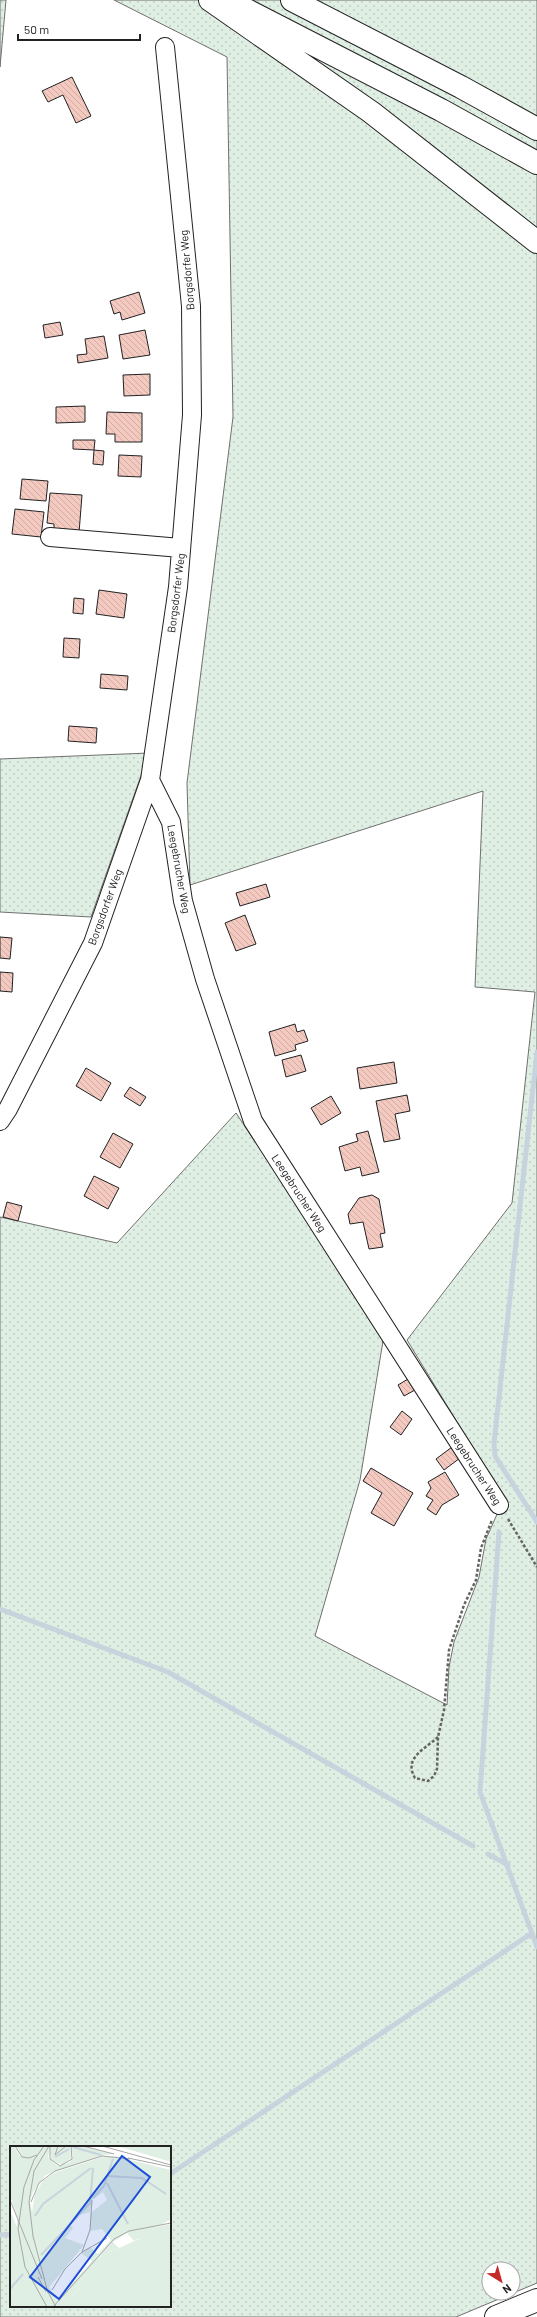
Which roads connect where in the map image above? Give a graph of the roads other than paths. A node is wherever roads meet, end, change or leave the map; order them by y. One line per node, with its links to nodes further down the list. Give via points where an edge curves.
1 (210, 0): 7 (highway, via 371,112)
2 (227, 0): 6 (highway, via 441,110)
3 (292, 0): 5 (highway, via 454,83)
4 (165, 47): 9 (street, Borgsdorfer Weg, via 191,306 192,415)
5 (537, 129)
6 (537, 163)
7 (537, 242)
8 (50, 537): 9 (street)
9 (181, 548): 10 (street, Borgsdorfer Weg, via 178,587)
10 (150, 780): 11 (street, Borgsdorfer Weg, via 93,943); 12 (street, Leegebrucher Weg, via 171,822 183,901 205,979 254,1121)
11 (3, 1112)
12 (499, 1505)
13 (537, 2300): 15 (highway)
14 (537, 2308): 16 (highway)
15 (496, 2317)
16 (515, 2317)

